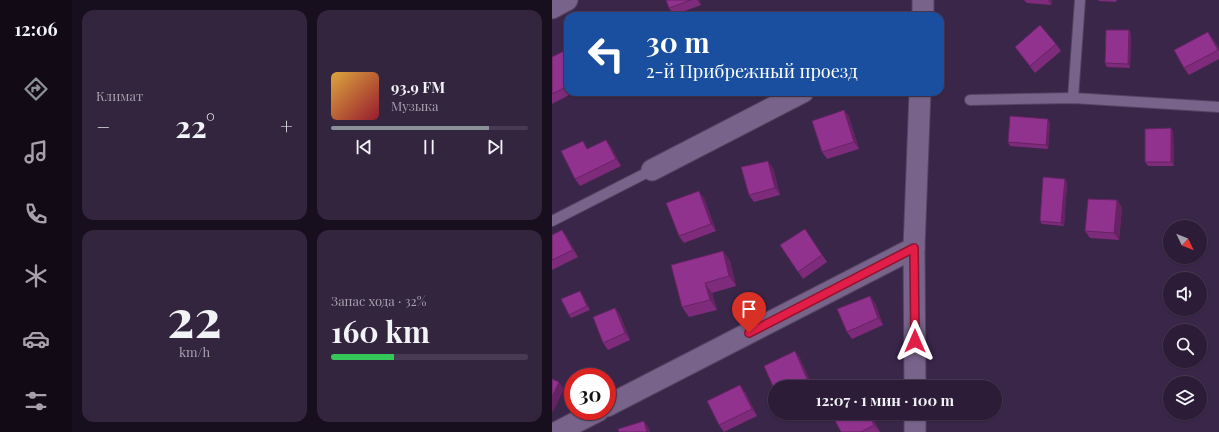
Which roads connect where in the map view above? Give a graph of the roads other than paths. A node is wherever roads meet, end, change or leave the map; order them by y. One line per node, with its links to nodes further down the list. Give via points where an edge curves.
1 (567, 0): 4 (street)
2 (923, 0): 5 (street)
3 (1080, 0): 8 (lane)
4 (552, 8)
5 (923, 12)
6 (795, 96): 11 (street)
7 (920, 96): 13 (street)
8 (1074, 98): 9 (lane); 10 (lane)
9 (970, 100)
10 (1219, 107)
11 (652, 170): 12 (lane)
12 (552, 221)
13 (914, 248): 14 (street); 15 (street)
14 (915, 380)
15 (616, 401)
16 (580, 420): 18 (street)
17 (915, 420): 19 (street)
18 (557, 432)
19 (915, 432)

